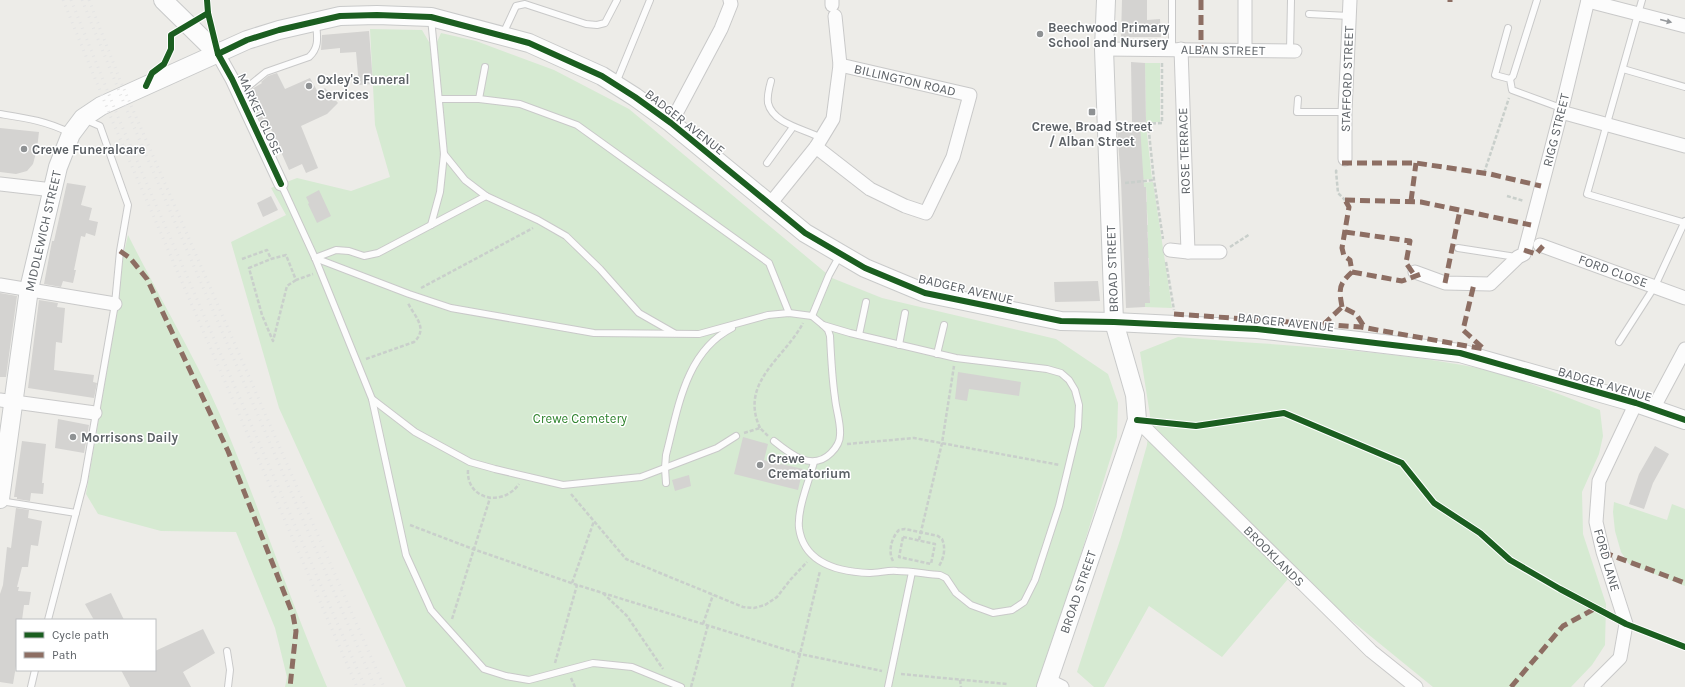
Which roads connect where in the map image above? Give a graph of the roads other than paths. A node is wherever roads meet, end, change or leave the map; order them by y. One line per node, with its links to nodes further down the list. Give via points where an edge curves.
1 (163, 0): 26 (street)
2 (617, 0): 21 (lane, via 605,23 597,25 520,4 516,6)
3 (650, 0): 32 (lane)
4 (730, 0): 42 (street, via 731,4 721,29)
5 (1106, 0): 22 (street, BROAD STREET)
6 (1172, 0): 23 (lane)
7 (1245, 0): 24 (street)
8 (1291, 0): 25 (lane)
9 (1350, 0): 16 (street, STAFFORD STREET)
10 (1537, 0): 30 (lane)
11 (1588, 0): 15 (street); 38 (street, RIGG STREET)
12 (1642, 0): 15 (lane)
13 (833, 7): 27 (street)
14 (1310, 14): 16 (lane)
15 (1638, 14): 19 (street, one-way to 19); 29 (lane)
16 (1349, 16): 39 (street, STAFFORD STREET)
17 (431, 17): 18 (street, BADGER AVENUE, via 340,16); 21 (street, BADGER AVENUE); 35 (lane)
18 (316, 21): 26 (street, BADGER AVENUE, via 247,40); 34 (lane, via 317,46 309,57 266,72)
19 (1685, 26)
20 (1508, 28): 30 (lane, via 1495,75)
21 (503, 36): 32 (street, BADGER AVENUE, via 529,43)
22 (1104, 49): 23 (street, ALBAN STREET); 77 (street, BROAD STREET)
23 (1172, 49): 24 (street, ALBAN STREET); 61 (street, ROSE TERRACE)
24 (1245, 50): 25 (street, ALBAN STREET)
25 (1292, 51)
26 (218, 54): 34 (street, MARKET CLOSE); 41 (street, MIDDLEWICH STREET, via 101,106)
27 (840, 65): 46 (street, via 833,119); 46 (street, BILLINGTON ROAD, via 970,95 954,157 926,213 870,189)
28 (485, 67): 36 (lane)
29 (1623, 69): 33 (lane); 43 (lane)
30 (1510, 79): 38 (lane, via 1512,90)
31 (771, 81): 44 (lane, via 768,103 772,111)
32 (615, 84): 42 (street, BADGER AVENUE)
33 (1685, 87)
34 (238, 92): 52 (street, MARKET CLOSE)
35 (439, 99): 36 (lane); 48 (lane)
36 (479, 99): 73 (lane, via 520,104 577,125 768,263)
37 (1298, 99): 39 (lane, via 1297,112)
38 (1561, 110): 43 (street); 64 (street, RIGG STREET, via 1524,254)
39 (1345, 112): 49 (street, STAFFORD STREET)
40 (0, 114): 45 (lane, via 42,121 56,125)
41 (83, 118): 45 (street, MIDDLEWICH STREET); 72 (lane, via 100,126 128,205)
42 (671, 123): 55 (street, BADGER AVENUE)
43 (1605, 125): 47 (street); 56 (lane, via 1587,194)
44 (793, 127): 46 (lane, via 808,130); 50 (lane)
45 (71, 134): 53 (street, MIDDLEWICH STREET, via 58,167)
46 (819, 142): 55 (street)
47 (1685, 146)
48 (444, 154): 54 (lane, via 465,180); 57 (lane, via 440,192)
49 (1345, 159)
50 (767, 163)
51 (0, 184): 53 (street)
52 (281, 184): 65 (lane)
53 (53, 190): 69 (street, MIDDLEWICH STREET)
54 (486, 196): 57 (lane); 80 (lane, via 566,236 639,313)
55 (770, 204): 63 (street, BADGER AVENUE, via 805,233)
56 (1685, 223): 68 (lane)
57 (431, 225): 65 (lane, via 378,254 364,256 336,250)
58 (1540, 245): 68 (street, FORD CLOSE)
59 (1458, 248): 64 (lane)
60 (1166, 250): 61 (street)
61 (1188, 252): 62 (street)
62 (1220, 252)
63 (840, 254): 75 (lane); 77 (street, BADGER AVENUE, via 865,268 925,293 1062,321)
64 (1518, 257): 66 (street, RIGG STREET, via 1490,284 1445,283)
65 (315, 258): 80 (lane, via 451,308 594,333); 86 (lane)
66 (1415, 272)
67 (0, 285): 69 (street)
68 (1655, 286): 70 (street, FORD CLOSE); 82 (lane)
69 (29, 289): 72 (street); 87 (street, MIDDLEWICH STREET)
70 (1685, 298)
71 (866, 302): 81 (lane)
72 (115, 304): 90 (lane)
73 (789, 313): 75 (lane); 76 (lane, via 768,315)
74 (906, 313): 83 (lane)
75 (810, 316): 79 (lane)
76 (744, 322): 80 (lane, via 699,334); 96 (lane, via 713,340 695,363 687,379 666,455)
77 (1114, 322): 88 (street, BADGER AVENUE, via 1257,329 1460,353); 91 (street, BROAD STREET, via 1136,395)
78 (944, 324): 85 (lane)
79 (823, 325): 81 (lane); 95 (lane, via 830,336 840,429 839,445 822,460)
80 (675, 334)
81 (859, 335): 83 (lane)
82 (1619, 342)
83 (899, 345): 85 (lane)
84 (1685, 349): 89 (street)
85 (937, 354): 100 (lane, via 1061,372 1075,390 1079,405 1078,427 1059,506 1035,580 1024,602 1012,610 993,613 971,605 956,593 946,578)
86 (372, 399): 96 (lane, via 415,432 470,462 563,485 641,477); 107 (lane, via 406,555 431,610 484,668 506,676 529,680 593,663 632,666)
87 (7, 401): 90 (street); 98 (street, MIDDLEWICH STREET)
88 (1636, 403): 89 (street, BADGER AVENUE); 110 (street, FORD LANE, via 1599,481 1596,522 1626,624 1620,658)
89 (1654, 409): 92 (street, BADGER AVENUE)
90 (95, 413): 99 (lane, via 84,482)
91 (1137, 420): 104 (street, BROAD STREET); 109 (street, BROOKLANDS, via 1371,651)
92 (1685, 420)
93 (736, 436): 96 (lane, via 716,448)
94 (774, 441): 95 (lane, via 789,453)
95 (814, 462): 100 (lane, via 800,511 799,528 804,544 813,556 822,563 847,571)
96 (665, 468): 97 (lane)
97 (666, 483)
98 (0, 500): 99 (lane)
99 (76, 513): 101 (lane)
100 (912, 572): 108 (lane)
101 (48, 619)
102 (227, 650): 106 (lane, via 230,670)
103 (35, 671): 105 (lane)
104 (1052, 685)
105 (31, 687)
106 (228, 687)
107 (681, 687)
108 (888, 687)
109 (1416, 687)
110 (1591, 687)

